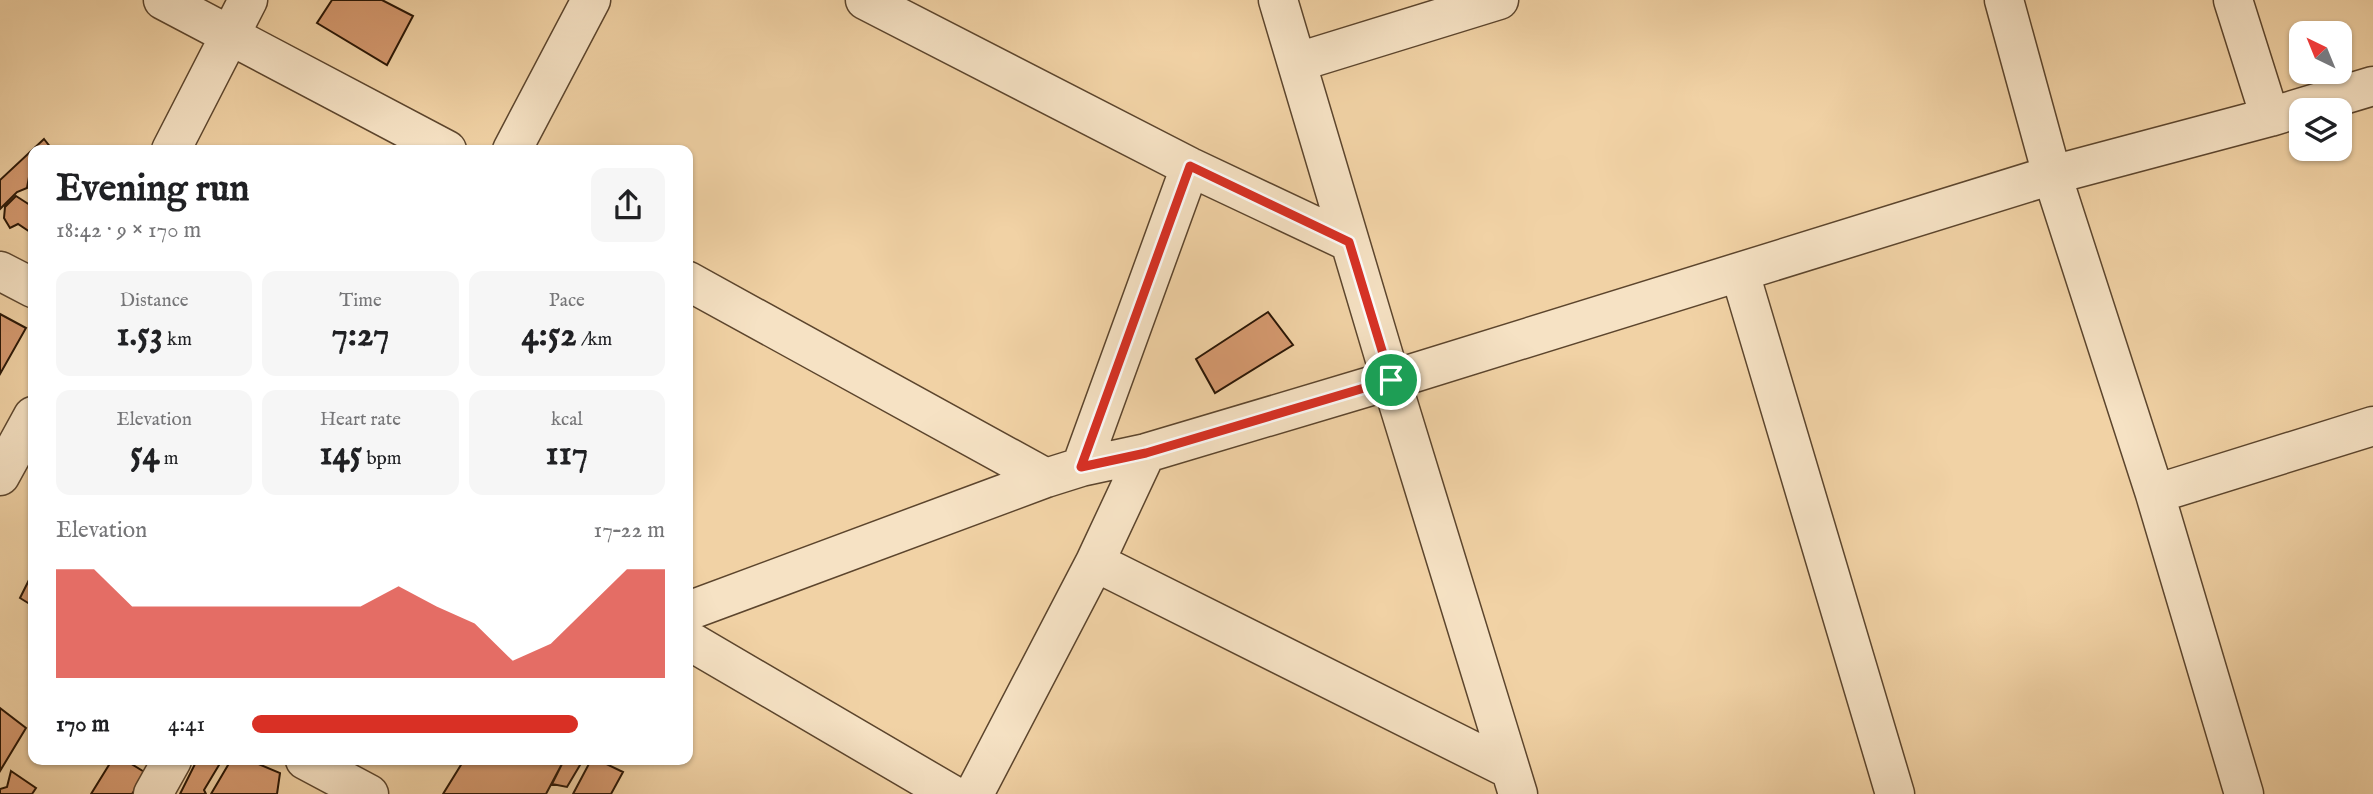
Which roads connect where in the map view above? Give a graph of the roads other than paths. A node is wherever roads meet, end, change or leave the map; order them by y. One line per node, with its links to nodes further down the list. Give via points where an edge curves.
1 (163, 0): 9 (street)
2 (248, 0): 9 (street)
3 (591, 0): 15 (street)
4 (865, 0): 16 (street)
5 (1279, 0): 10 (street)
6 (1499, 0): 10 (street)
7 (2004, 0): 17 (street)
8 (2233, 0): 12 (street)
9 (229, 36): 13 (street); 14 (street)
10 (1298, 62): 18 (street)
11 (2372, 90): 12 (street)
12 (2270, 117): 17 (street)
13 (174, 145)
14 (437, 145)
15 (515, 145)
16 (1190, 166): 18 (street); 27 (street)
17 (2052, 175): 20 (street); 29 (street)
18 (1349, 242): 23 (street)
19 (0, 271): 22 (street)
20 (1740, 273): 23 (street); 40 (street)
21 (693, 284): 27 (street)
22 (28, 285)
23 (1391, 380): 26 (street); 35 (street)
24 (28, 425): 28 (street)
25 (2373, 426): 29 (street)
26 (1146, 453): 27 (street); 30 (street)
27 (1064, 473): 31 (street)
28 (0, 476)
29 (2155, 494): 41 (street)
30 (1096, 562): 35 (street); 39 (street)
31 (693, 609)
32 (693, 643): 38 (street)
33 (169, 765): 36 (street)
34 (314, 765): 37 (street)
35 (1513, 781)
36 (153, 794)
37 (369, 794)
38 (951, 794)
39 (974, 794)
40 (1895, 794)
41 (2244, 794)

